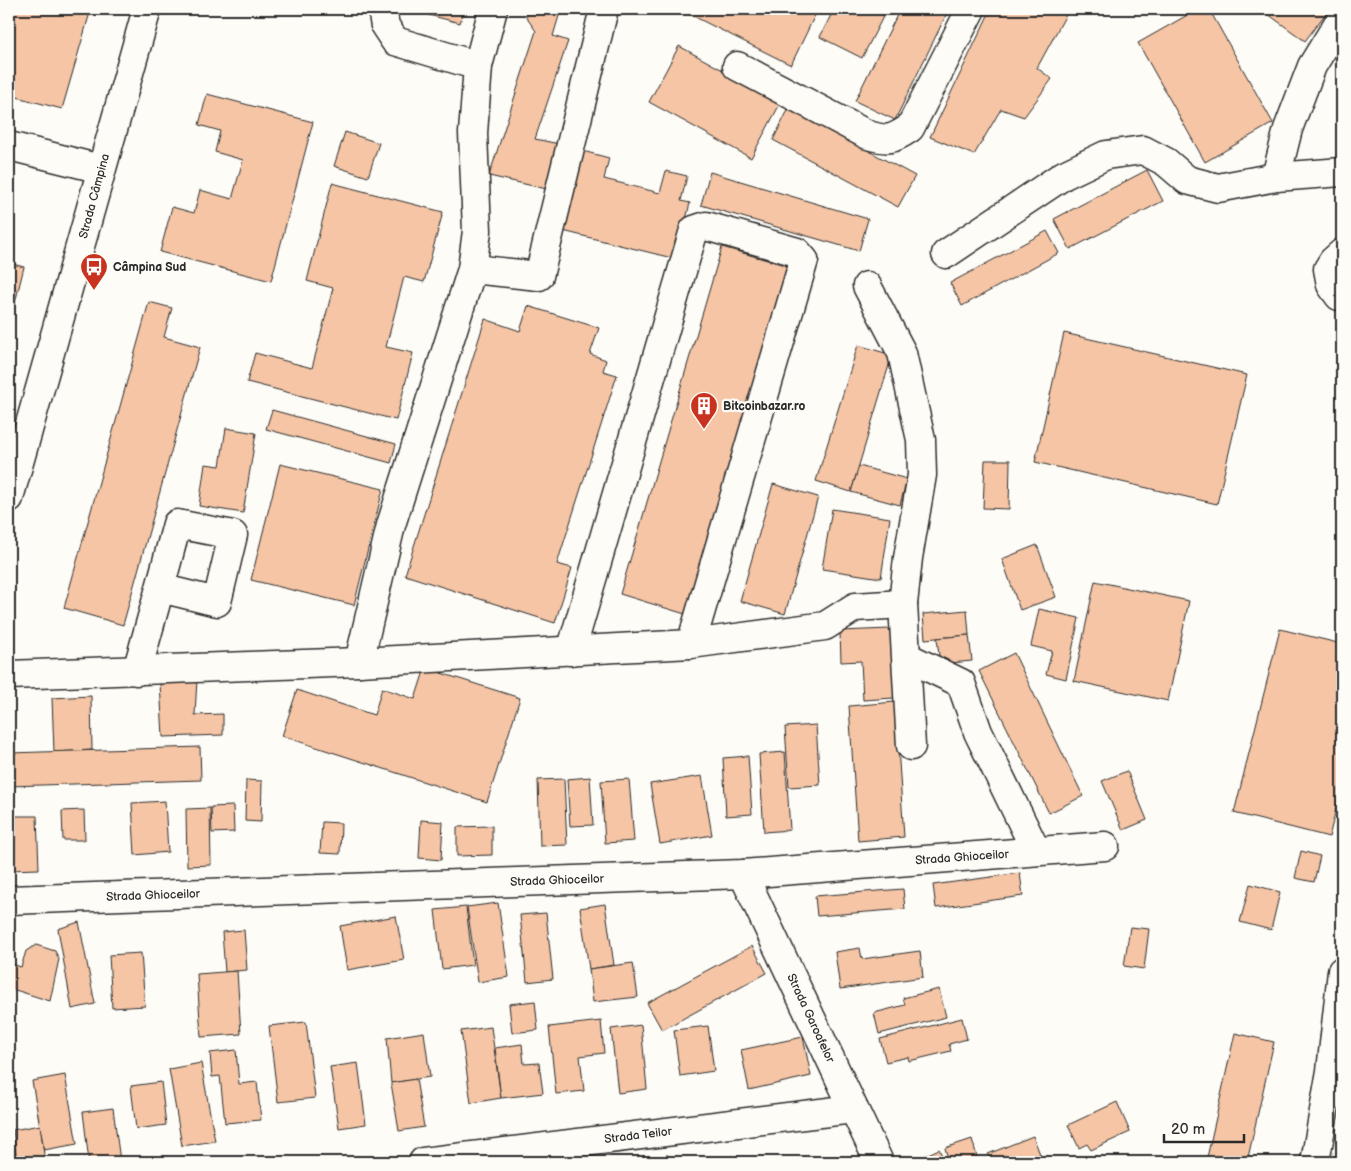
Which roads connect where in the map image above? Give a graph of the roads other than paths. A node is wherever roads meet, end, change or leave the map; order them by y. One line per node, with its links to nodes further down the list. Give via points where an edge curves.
1 (147, 9): 10 (street, Strada Câmpina)
2 (382, 9): 7 (street, via 385,26 395,42)
3 (493, 9): 7 (street)
4 (604, 9): 15 (street, via 539,276)
5 (971, 9): 8 (street, via 910,128 896,138 868,135)
6 (1342, 17): 12 (street, via 1312,66 1288,129)
7 (478, 66): 15 (street, via 473,133 477,231)
8 (737, 66)
9 (9, 146): 10 (street)
10 (101, 169): 18 (street, Strada Câmpina)
11 (1342, 172): 12 (street)
12 (1276, 177): 14 (street, via 1218,188 1187,180 1166,162 1143,150 1106,155 1064,175)
13 (1342, 253): 17 (street, via 1328,269 1331,285)
14 (946, 254)
15 (472, 269): 24 (street, via 392,525)
16 (867, 286): 20 (street, via 902,353 921,440 922,475)
17 (1342, 296)
18 (9, 498)
19 (160, 588): 25 (street)
20 (903, 604): 21 (street, via 855,607 826,626); 23 (street)
21 (691, 644): 22 (street); 22 (street, via 804,260 797,252 706,226 694,230)
22 (571, 651): 24 (street)
23 (907, 657): 27 (street); 29 (street, via 961,683 978,732)
24 (359, 662): 25 (street)
25 (136, 671): 26 (street)
26 (9, 675)
27 (911, 746)
28 (1105, 846): 29 (street, Strada Ghioceilor)
29 (1036, 851): 30 (street, Strada Ghioceilor)
30 (743, 874): 31 (street, Strada Ghioceilor); 33 (street, Strada Garoafelor)
31 (9, 900)
32 (1342, 970): 36 (street, via 1331,1072)
33 (853, 1109): 34 (street, Strada Teilor); 35 (street, Strada Garoafelor)
34 (424, 1162)
35 (879, 1162)
36 (1314, 1162)

